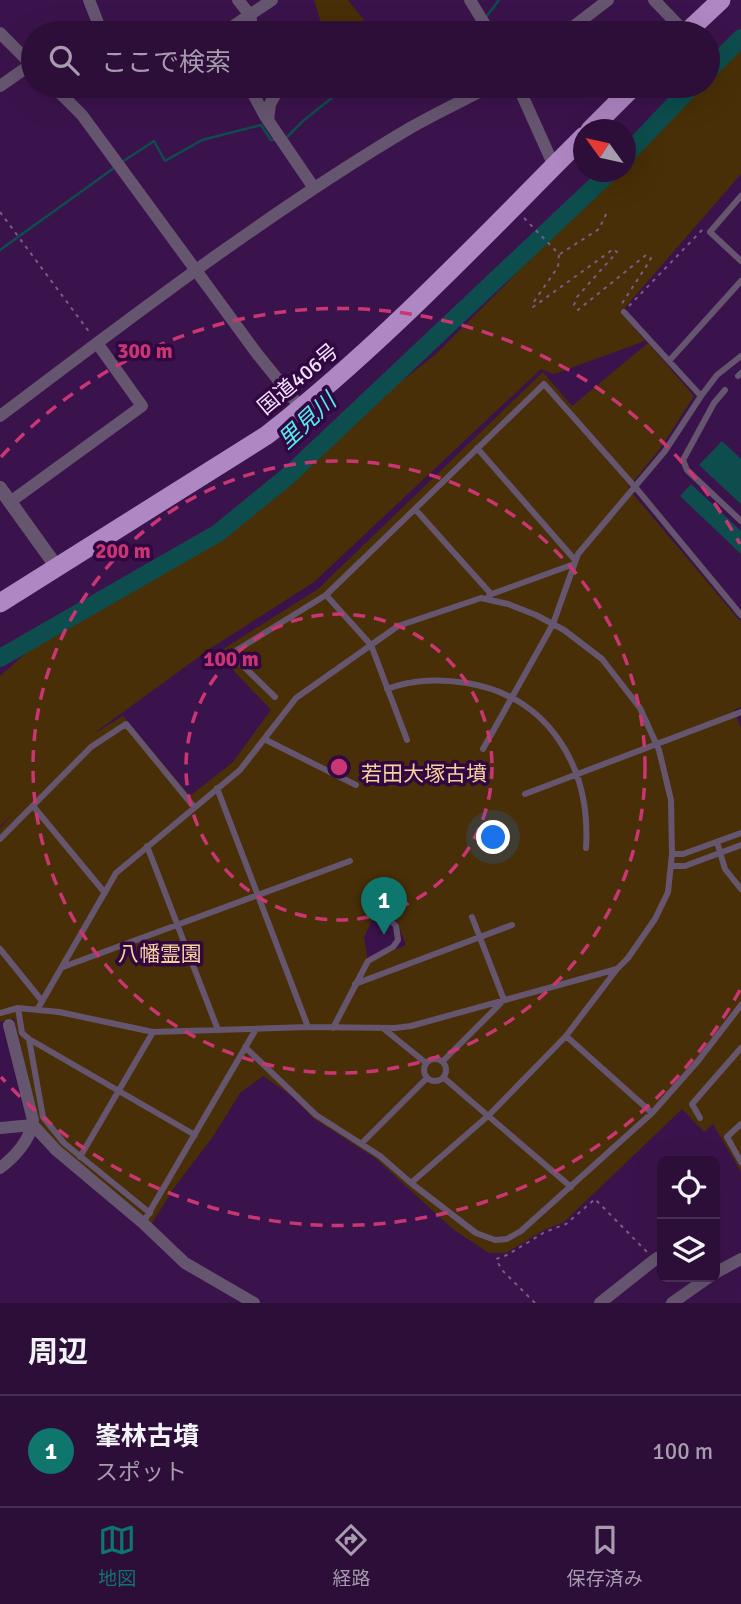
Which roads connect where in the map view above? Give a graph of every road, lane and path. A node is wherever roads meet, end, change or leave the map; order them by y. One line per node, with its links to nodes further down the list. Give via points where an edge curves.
1 (89, 0): 9 (street)
2 (238, 0): 8 (street)
3 (272, 0): 8 (street)
4 (470, 0): 12 (street)
5 (608, 0): 13 (street)
6 (653, 0): 14 (street)
7 (721, 0): 15 (highway)
8 (250, 15): 10 (street); 11 (street)
9 (97, 21)
10 (241, 21)
11 (251, 21)
12 (483, 21)
13 (581, 21)
14 (674, 21)
15 (699, 21)
16 (0, 33): 17 (street)
17 (21, 53)
18 (21, 72): 19 (street)
19 (0, 86)
20 (65, 98): 38 (street, via 82,114)
21 (256, 98): 27 (street)
22 (273, 98): 27 (street)
23 (468, 98): 30 (street)
24 (523, 98): 29 (street)
25 (622, 98): 26 (highway)
26 (601, 119)
27 (268, 120): 30 (street)
28 (573, 146): 29 (highway, 国道406号)
29 (554, 166): 46 (highway, 国道406号, via 393,325)
30 (314, 188): 38 (street)
31 (741, 196): 35 (lane)
32 (0, 212): 41 (path)
33 (607, 212): 36 (path, via 599,229)
34 (531, 226): 36 (path)
35 (710, 232): 37 (lane); 40 (path, via 705,227)
36 (559, 254): 40 (path, via 558,267 533,307 613,249 617,255 577,297 574,305 578,310 643,257 651,258 620,306)
37 (741, 261)
38 (197, 271): 41 (street); 46 (street)
39 (741, 281): 43 (lane)
40 (624, 312): 43 (lane)
41 (97, 343): 47 (street); 51 (street, via 142,406)
42 (741, 356): 45 (lane, via 717,375)
43 (669, 361): 45 (lane)
44 (725, 390): 53 (lane, via 682,460)
45 (701, 396): 50 (lane)
46 (301, 408): 55 (highway, 国道406号, via 267,435)
47 (0, 416)
48 (477, 448): 50 (lane, via 544,384); 52 (lane); 54 (lane)
49 (0, 488): 51 (street)
50 (636, 488): 54 (lane); 60 (lane)
51 (10, 502): 55 (street)
52 (415, 509): 56 (lane); 57 (lane)
53 (741, 521)
54 (575, 562): 56 (lane); 61 (lane)
55 (56, 566): 59 (highway, 国道406号)
56 (491, 594): 58 (lane)
57 (326, 595): 62 (lane); 64 (lane, via 235,653)
58 (481, 598): 61 (lane, via 523,609); 62 (lane, via 398,626)
59 (0, 603)
60 (741, 615)
61 (553, 624): 65 (lane); 69 (lane, via 577,638 611,669 640,708)
62 (371, 645): 63 (lane); 67 (lane, via 296,698)
63 (387, 689): 65 (lane, via 445,680); 68 (lane)
64 (275, 697)
65 (512, 697): 70 (lane); 71 (lane, via 552,732)
66 (741, 712): 69 (lane)
67 (264, 738): 72 (lane); 73 (lane, via 240,770)
68 (407, 740)
69 (657, 745): 71 (lane); 84 (lane, via 671,800)
70 (483, 748)
71 (577, 775): 74 (lane); 82 (lane, via 587,813)
72 (356, 785)
73 (217, 788): 76 (lane); 89 (lane)
74 (525, 794)
75 (33, 806): 76 (lane, via 91,747 126,724); 78 (lane); 88 (lane)
76 (194, 807): 81 (lane)
77 (741, 833): 79 (lane)
78 (0, 839)
79 (717, 842): 83 (lane); 84 (lane)
80 (741, 845): 83 (lane)
81 (147, 846): 88 (lane, via 116,873); 92 (lane)
82 (586, 848)
83 (720, 853): 86 (lane, via 685,866); 87 (lane, via 725,869)
84 (672, 854): 86 (lane)
85 (350, 860): 89 (lane)
86 (671, 866): 97 (lane, via 663,906)
87 (741, 889)
88 (105, 893): 96 (lane)
89 (258, 895): 92 (lane); 106 (lane)
90 (400, 903): 98 (lane, via 390,920 398,940 368,961)
91 (472, 916): 94 (lane)
92 (178, 925): 96 (lane); 110 (lane)
93 (512, 925): 94 (lane)
94 (481, 938): 98 (lane); 99 (lane)
95 (0, 949): 100 (lane)
96 (62, 968): 100 (lane)
97 (617, 969): 99 (lane); 112 (lane)
98 (355, 984): 107 (lane)
99 (504, 1000): 108 (lane, via 411,1026); 116 (lane)
100 (42, 1001): 103 (lane)
101 (741, 1004): 121 (lane)
102 (18, 1008): 103 (lane); 104 (lane); 105 (lane)
103 (37, 1010): 111 (lane)
104 (0, 1013)
105 (10, 1024): 113 (lane); 125 (street)
106 (307, 1027): 107 (lane); 109 (lane)
107 (333, 1028): 108 (lane)
108 (384, 1028): 117 (lane)
109 (256, 1029): 110 (lane); 114 (lane)
110 (218, 1030): 111 (lane)
111 (153, 1031): 120 (lane)
112 (566, 1036): 121 (lane); 122 (lane)
113 (29, 1039): 120 (lane); 129 (lane, via 43,1117)
114 (245, 1047): 127 (lane); 128 (lane, via 316,1115)
115 (741, 1048): 123 (lane, via 692,1104)
116 (443, 1061): 117 (lane, via 435,1058); 119 (lane)
117 (426, 1063): 118 (lane)
118 (427, 1078): 119 (lane, via 436,1082); 128 (lane)
119 (444, 1078): 122 (lane)
120 (119, 1089): 127 (lane); 129 (lane)
121 (652, 1113): 133 (lane)
122 (489, 1115): 132 (lane); 133 (lane)
123 (700, 1118)
124 (741, 1124): 130 (lane, via 727,1137)
125 (33, 1125): 126 (street); 131 (street, via 22,1146); 134 (street, via 56,1150)
126 (0, 1128)
127 (195, 1135): 134 (lane)
128 (362, 1143): 132 (lane)
129 (80, 1157): 134 (lane)
130 (741, 1162)
131 (0, 1168)
132 (411, 1183): 133 (lane, via 476,1233 495,1240 521,1231)
133 (571, 1186)
134 (147, 1218): 140 (street, via 185,1263)
135 (657, 1259): 141 (path, via 595,1199 566,1224 496,1259)
136 (741, 1259): 138 (street)
137 (657, 1261): 142 (street)
138 (720, 1270)
139 (702, 1282): 143 (street)
140 (254, 1303)
141 (535, 1303)
142 (600, 1303)
143 (672, 1303)

